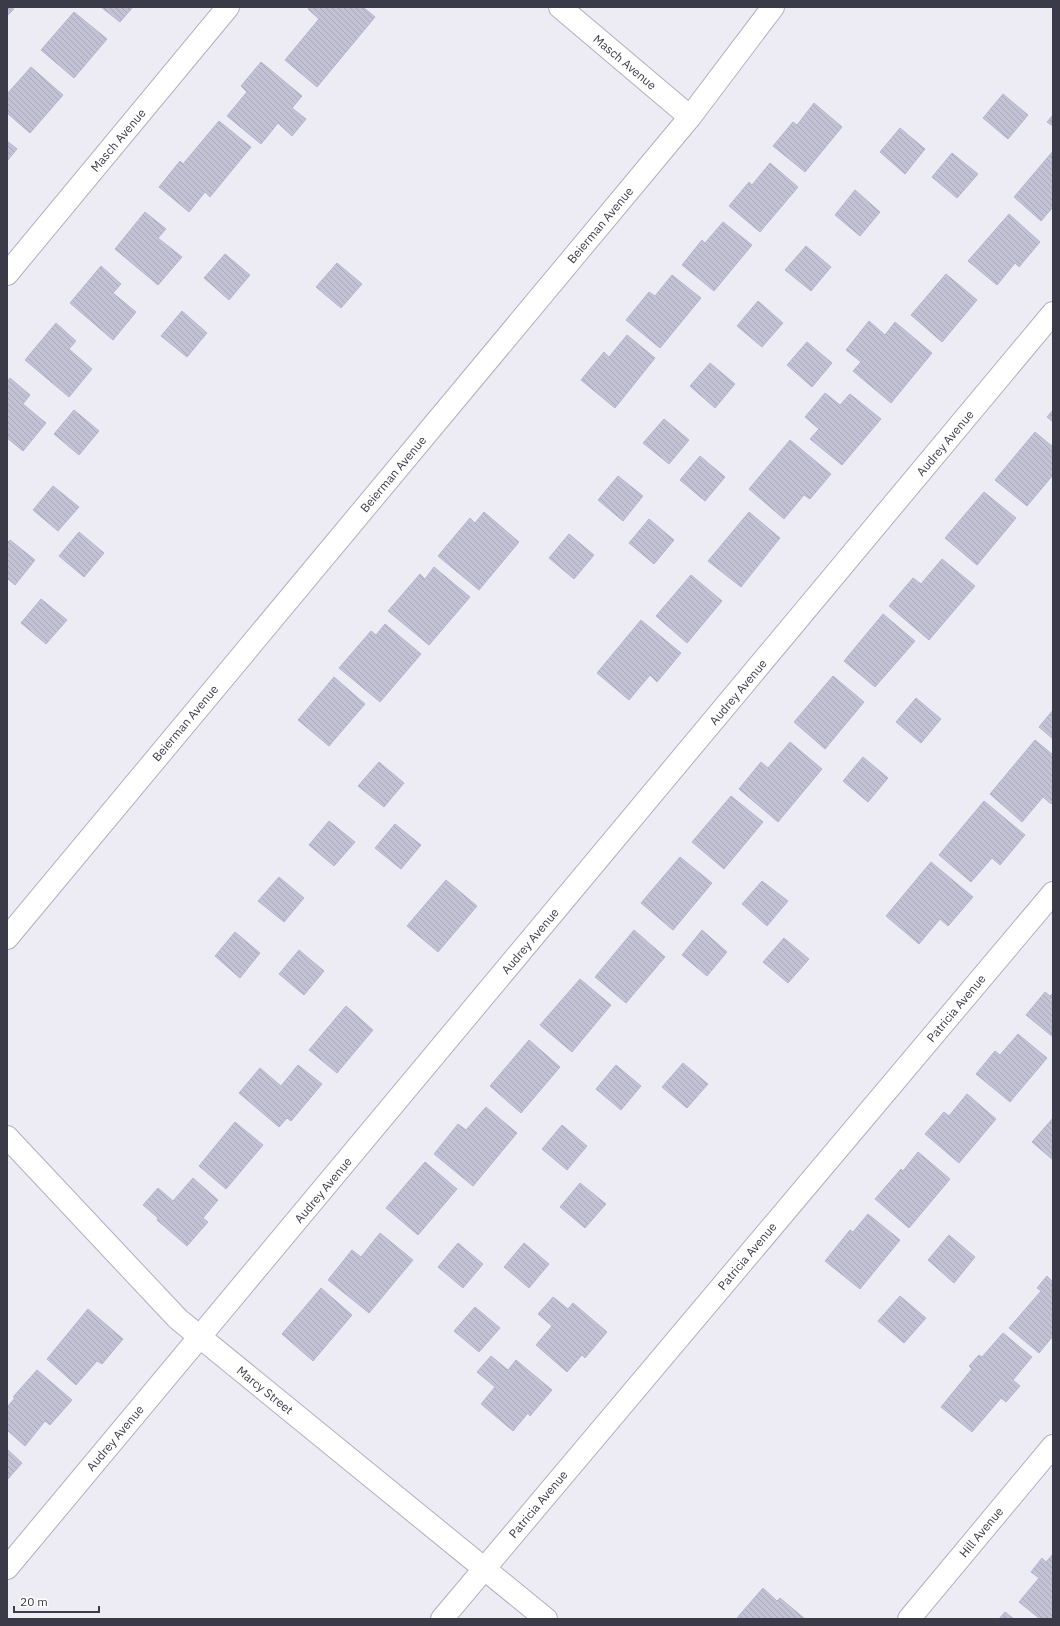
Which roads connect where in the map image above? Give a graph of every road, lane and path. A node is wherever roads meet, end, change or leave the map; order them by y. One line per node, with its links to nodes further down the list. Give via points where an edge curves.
1 (228, 7): 5 (street, Masch Avenue)
2 (560, 7): 4 (street, Masch Avenue)
3 (774, 7): 4 (street, Beierman Avenue)
4 (690, 117): 8 (street, Beierman Avenue)
5 (7, 274)
6 (1053, 313): 10 (street, Audrey Avenue)
7 (1053, 893): 13 (street, Patricia Avenue)
8 (7, 938)
9 (7, 1137): 10 (street, Marcy Street, via 178,1320)
10 (200, 1337): 12 (street, Audrey Avenue); 13 (street, Marcy Street)
11 (1053, 1446): 16 (street, Hill Avenue)
12 (7, 1568)
13 (484, 1569): 14 (street, Patricia Avenue); 15 (street, Marcy Street)
14 (442, 1619)
15 (546, 1619)
16 (909, 1619)

